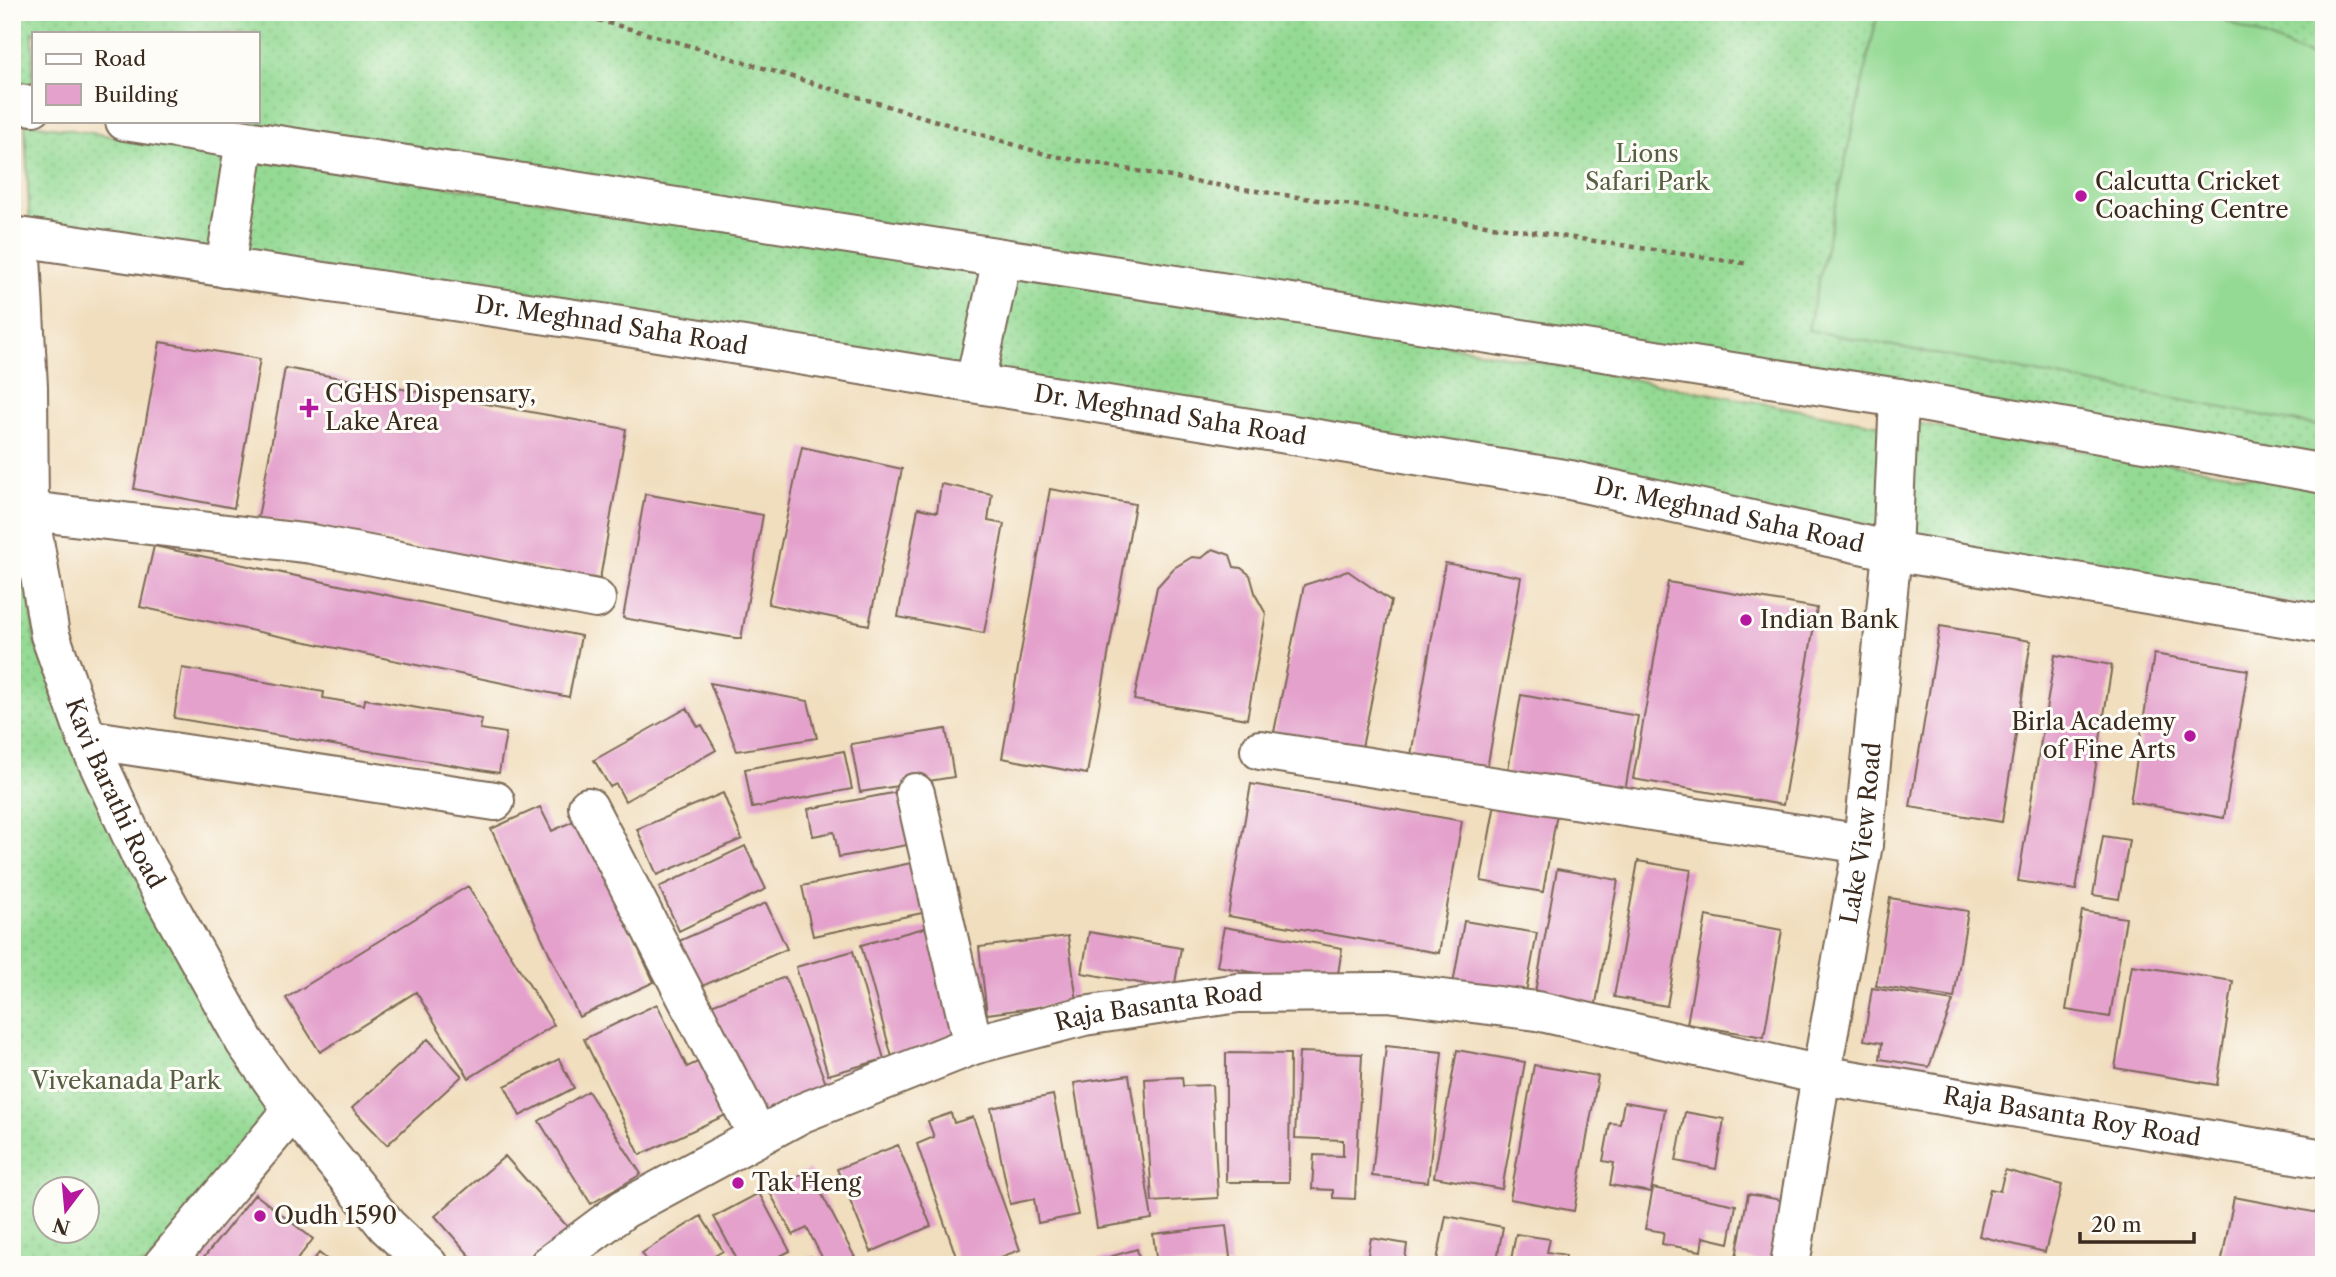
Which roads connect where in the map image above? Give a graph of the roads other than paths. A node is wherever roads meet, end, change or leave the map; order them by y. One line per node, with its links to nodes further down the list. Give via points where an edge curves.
1 (12, 103): 2 (street)
2 (32, 106)
3 (131, 122): 4 (street)
4 (244, 140): 6 (street); 7 (street)
5 (16, 237): 7 (street, Dr. Meghnad Saha Road); 11 (street, Kavi Barathi Road, via 28,387)
6 (1002, 258): 8 (street); 9 (street)
7 (225, 268): 8 (street, Dr. Meghnad Saha Road)
8 (975, 382): 12 (street, Dr. Meghnad Saha Road, via 1570,480)
9 (1899, 398): 10 (street); 12 (street, Lake View Road)
10 (2324, 474)
11 (29, 511): 13 (street, via 312,544); 15 (street, Kavi Barathi Road, via 50,635)
12 (1892, 551): 14 (street, Dr. Meghnad Saha Road); 20 (street, Lake View Road)
13 (596, 599)
14 (2324, 624)
15 (87, 739): 18 (street); 23 (street, Kavi Barathi Road, via 141,856 245,1042)
16 (1260, 750): 20 (street)
17 (915, 793): 21 (street)
18 (495, 801)
19 (588, 807): 24 (street)
20 (1863, 844): 22 (street, Lake View Road)
21 (973, 1045): 22 (street, Raja Basanta Road, via 1084,1016 1238,993 1387,992 1537,1012); 24 (street, Raja Basanta Road, via 802,1113)
22 (1821, 1075): 25 (street, Raja Basanta Roy Road); 29 (street, Lake View Road)
23 (293, 1110): 26 (street); 27 (street, Kavi Barathi Road, via 387,1226)
24 (758, 1136): 28 (street, Raja Basanta Road, via 624,1209)
25 (2324, 1159)
26 (163, 1265)
27 (428, 1265)
28 (549, 1265)
29 (1790, 1265)

